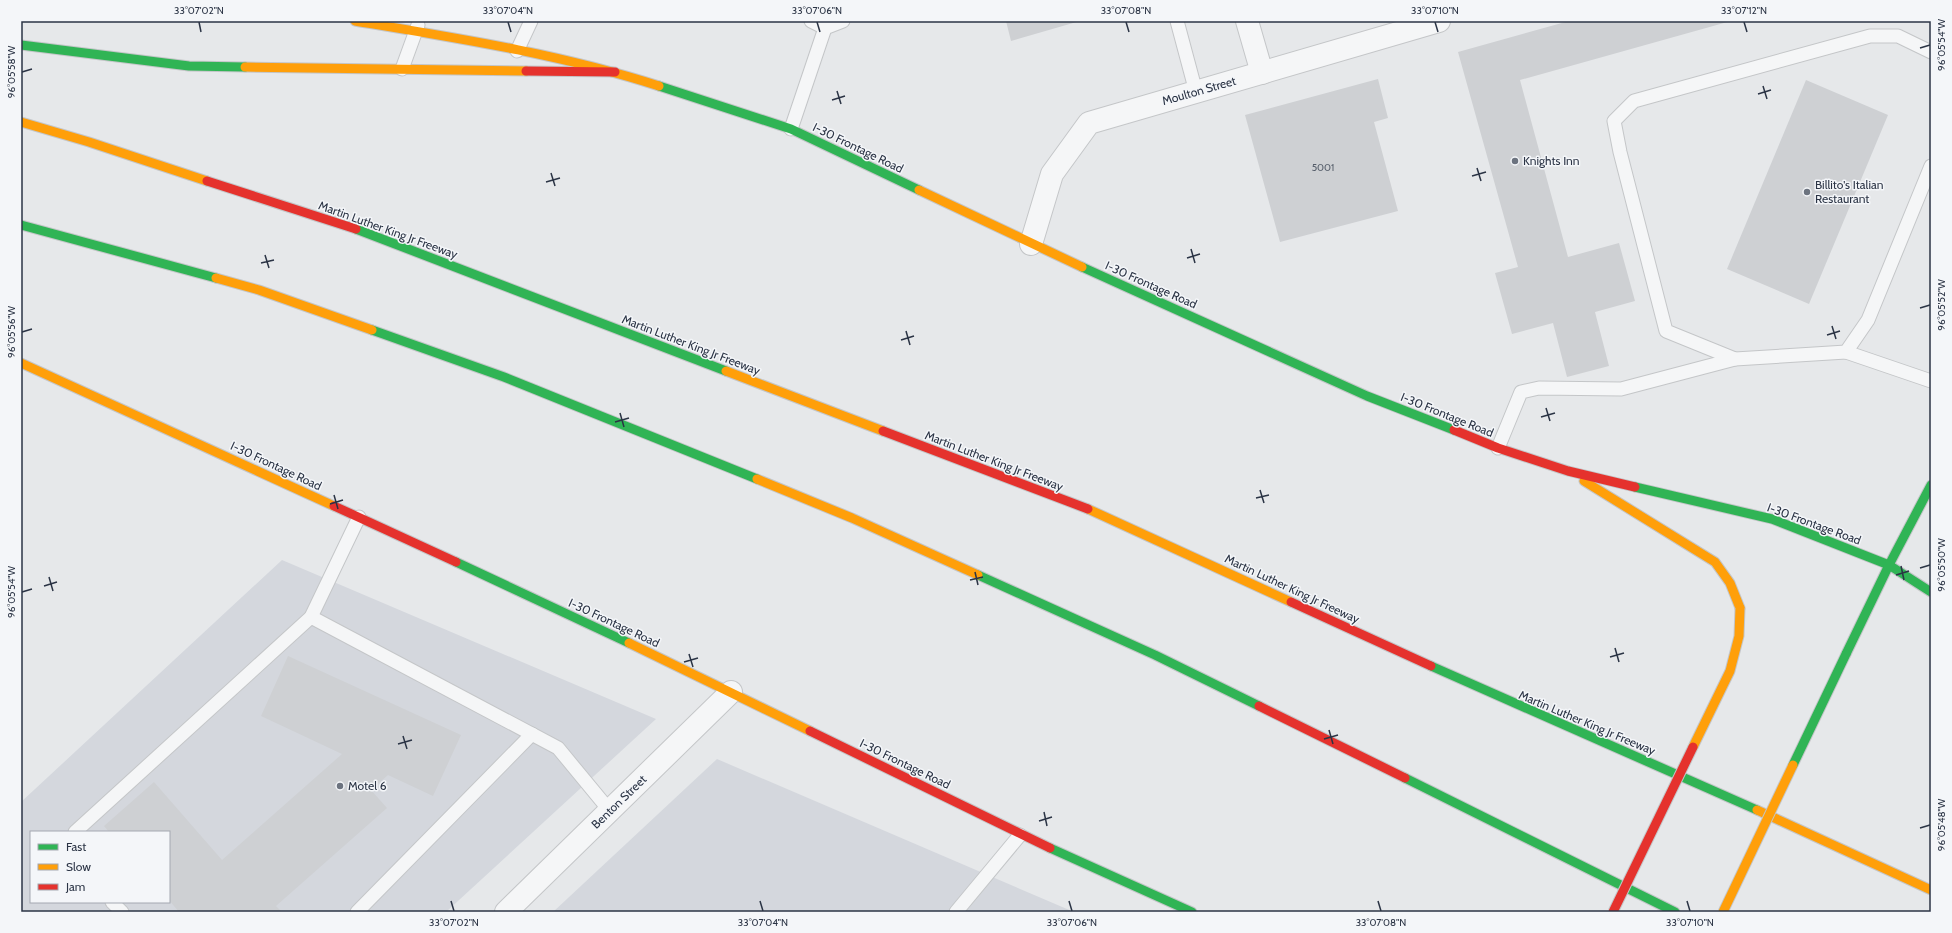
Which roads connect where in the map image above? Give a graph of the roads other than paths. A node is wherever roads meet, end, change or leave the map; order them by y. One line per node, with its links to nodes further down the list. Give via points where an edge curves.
1 (355, 21): 8 (main road, I-30 Frontage Road)
2 (531, 21): 11 (lane)
3 (811, 21): 9 (lane)
4 (843, 21): 9 (lane)
5 (1177, 21): 16 (lane)
6 (1247, 21): 15 (street)
7 (1439, 21): 15 (street, Moulton Street)
8 (418, 26): 11 (main road, I-30 Frontage Road); 13 (lane)
9 (825, 28): 18 (lane)
10 (21, 45): 13 (main road, via 190,66)
11 (517, 51): 14 (main road, I-30 Frontage Road)
12 (1931, 52): 23 (lane, via 1898,36 1870,36 1634,101 1614,122 1666,330)
13 (402, 69): 14 (main road)
14 (615, 72): 18 (main road, I-30 Frontage Road)
15 (1262, 73): 16 (street, Moulton Street)
16 (1196, 92): 21 (street, Moulton Street, via 1089,123 1052,174)
17 (21, 122): 38 (main road, Martin Luther King Jr Freeway, via 379,237 1091,510 1511,703 1750,807)
18 (791, 129): 21 (main road, I-30 Frontage Road)
19 (1931, 166): 22 (lane, via 1868,320)
20 (21, 225): 47 (main road, via 259,290 438,353 504,377 852,518 1155,655)
21 (1031, 244): 26 (main road, I-30 Frontage Road, via 1367,396)
22 (1846, 352): 23 (lane); 25 (lane)
23 (1735, 359): 26 (lane, via 1621,390 1546,388 1521,392)
24 (21, 363): 29 (main road, I-30 Frontage Road)
25 (1931, 381)
26 (1498, 448): 27 (main road, I-30 Frontage Road)
27 (1568, 471): 30 (main road, I-30 Frontage Road, via 1772,519); 46 (main road, bridge, via 1715,562 1730,583 1740,608 1739,636 1730,671)
28 (1931, 485): 30 (main road)
29 (359, 517): 32 (lane); 33 (main road, I-30 Frontage Road)
30 (1889, 565): 31 (main road, I-30 Frontage Road); 48 (main road, bridge)
31 (1931, 592)
32 (311, 617): 34 (lane); 36 (lane)
33 (731, 692): 35 (street, Benton Street); 37 (main road, I-30 Frontage Road)
34 (532, 734): 35 (lane, via 558,748); 43 (lane)
35 (610, 811): 44 (street, Benton Street)
36 (76, 831)
37 (1020, 835): 40 (main road, I-30 Frontage Road); 41 (lane)
38 (1931, 890)
39 (113, 903): 42 (lane)
40 (1169, 907): 45 (main road, I-30 Frontage Road)
41 (958, 911)
42 (122, 912)
43 (357, 912)
44 (506, 912)
45 (1192, 912)
46 (1614, 912)
47 (1675, 912)
48 (1723, 912)

